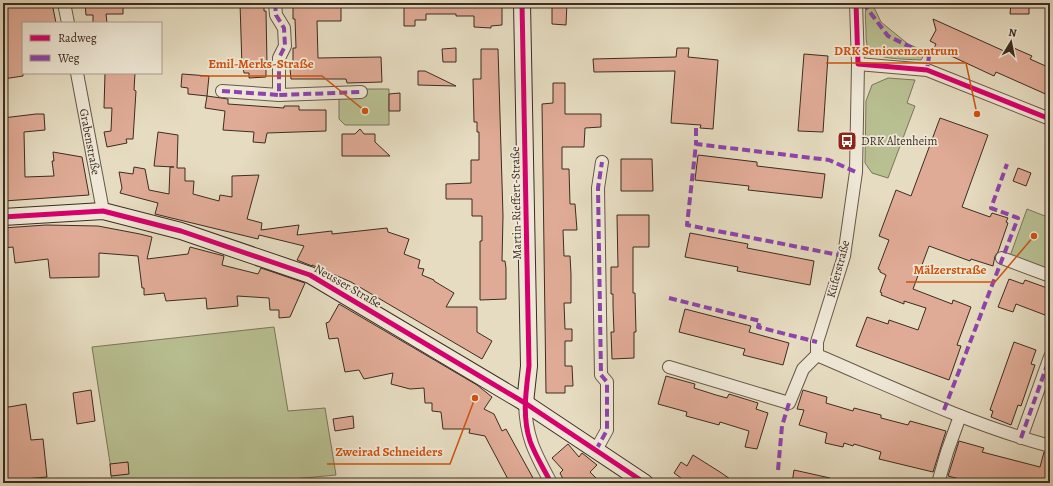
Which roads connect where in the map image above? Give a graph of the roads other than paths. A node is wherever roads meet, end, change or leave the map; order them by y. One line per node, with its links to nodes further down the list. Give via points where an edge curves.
1 (64, 3): 5 (street)
2 (275, 3): 10 (street, via 276,15 284,28 285,46 279,58)
3 (522, 3): 20 (street, Martin-Rieffert-Straße, via 529,366)
4 (856, 3): 6 (street, Küferstraße)
5 (68, 22)
6 (858, 64): 11 (street, via 927,70); 17 (street, Küferstraße, via 856,172 844,256 817,342)
7 (77, 74): 13 (street, Grabenstraße)
8 (222, 91): 10 (street)
9 (361, 92): 10 (street)
10 (279, 95)
11 (1050, 119)
12 (602, 162): 24 (street, via 598,188 601,375 607,382 608,423 606,434)
13 (103, 211): 14 (street, Neusser Straße); 20 (street, Neusser Straße, via 181,231 310,274)
14 (3, 217)
15 (1002, 258): 16 (street)
16 (1050, 276)
17 (817, 355): 19 (street, via 803,369 789,403); 21 (street)
18 (1050, 357): 22 (street)
19 (669, 367)
20 (525, 402): 24 (street, Neusser Straße); 25 (street, via 530,440)
21 (960, 416): 22 (street); 27 (street)
22 (1021, 438): 23 (street)
23 (1050, 446)
24 (596, 450): 26 (street, Neusser Straße)
25 (551, 483)
26 (645, 483)
27 (938, 483)

